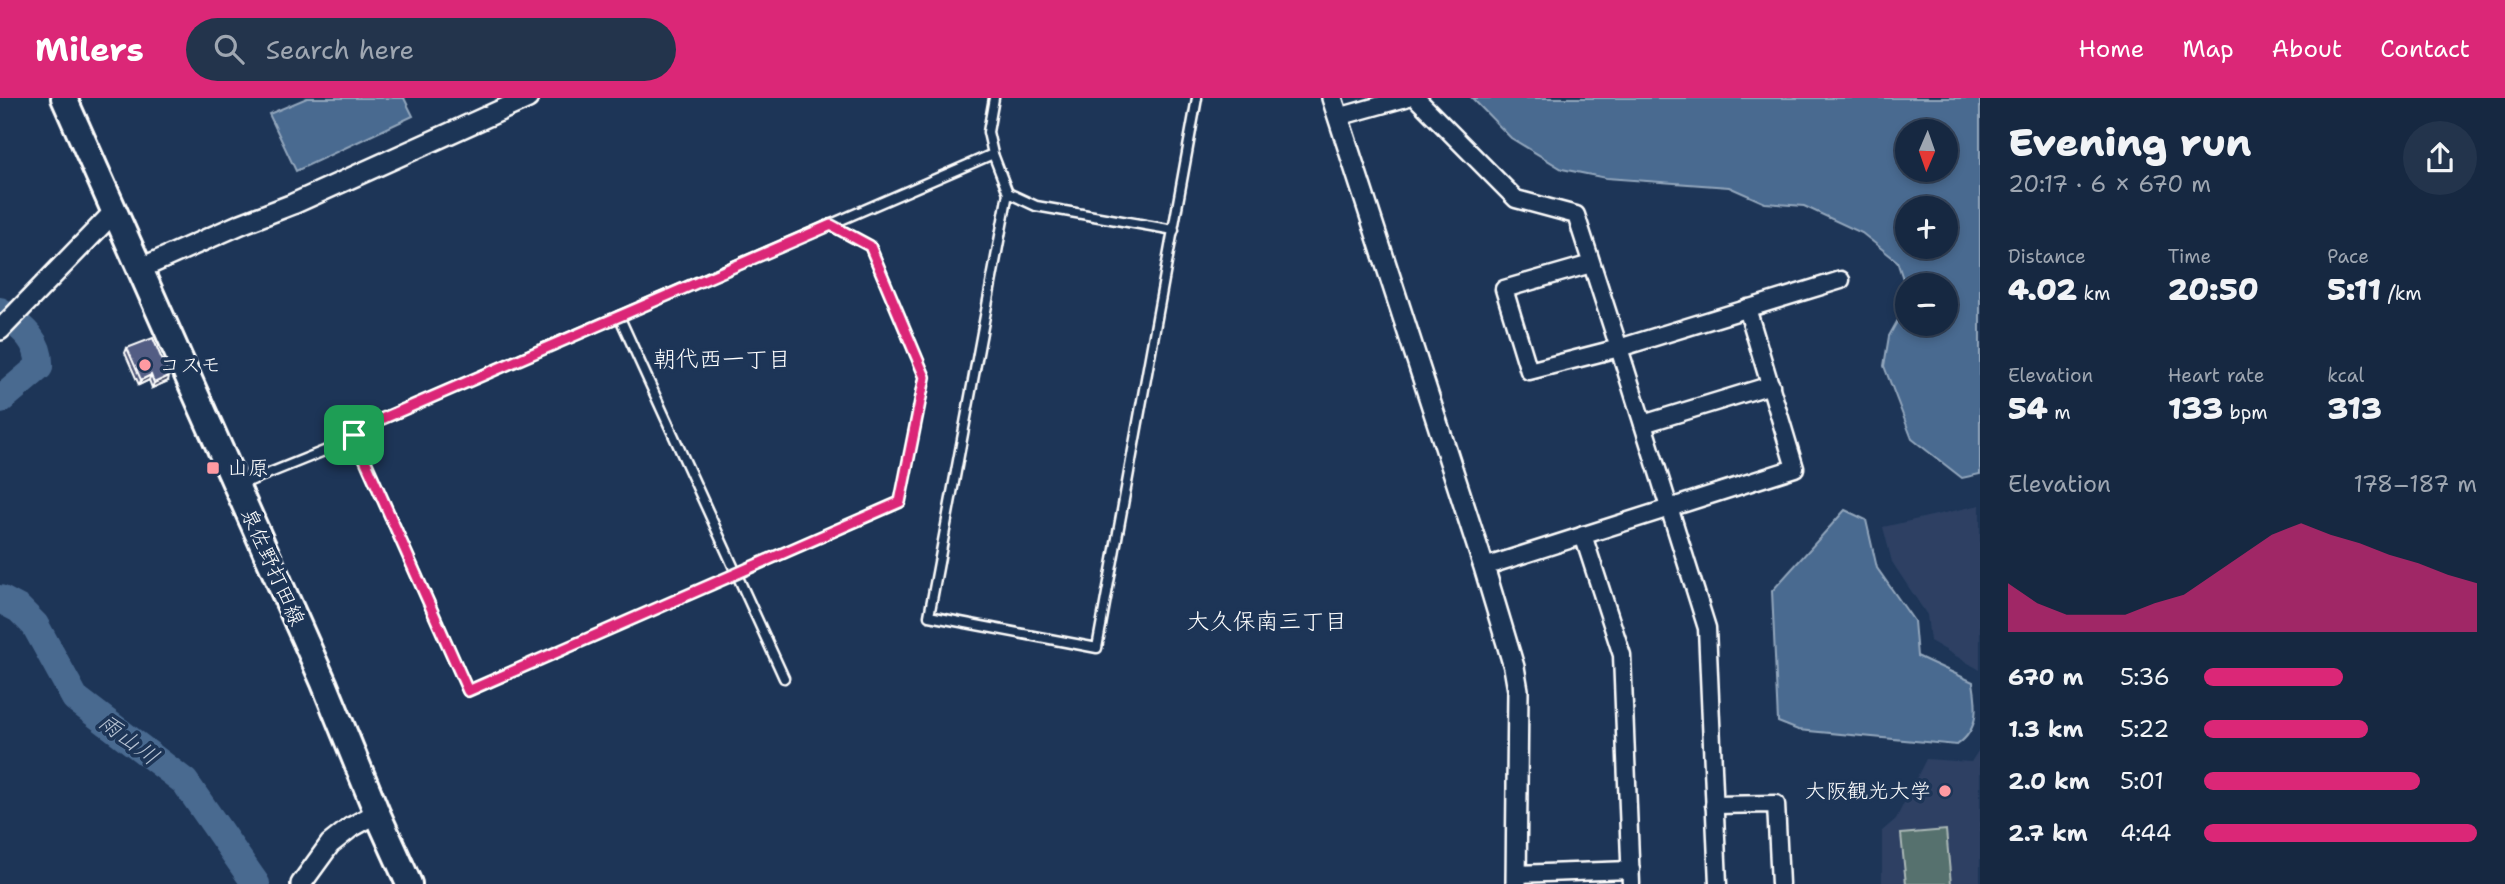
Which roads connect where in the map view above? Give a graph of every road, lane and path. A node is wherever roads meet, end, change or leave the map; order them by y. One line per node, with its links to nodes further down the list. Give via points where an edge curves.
1 (64, 98): 10 (main road, 泉佐野打田線)
2 (528, 98): 14 (street, via 493,108 293,204)
3 (994, 98): 8 (lane, via 988,132)
4 (1197, 98): 12 (lane)
5 (1406, 98): 7 (street)
6 (1416, 98): 13 (street, via 1516,199 1576,215)
7 (1335, 107): 26 (street)
8 (993, 154): 9 (lane); 11 (lane)
9 (1008, 193): 12 (lane, via 1036,205); 12 (lane, via 929,616 1097,648)
10 (113, 213): 14 (main road, 泉佐野打田線); 18 (street)
11 (831, 225): 17 (lane); 27 (lane, via 870,246 925,377 900,502)
12 (1174, 230)
13 (1591, 264): 19 (street); 19 (street, via 1504,289 1529,372)
14 (139, 269): 23 (main road, 泉佐野打田線)
15 (1841, 280): 16 (street)
16 (1747, 308): 19 (street); 20 (street)
17 (619, 316): 22 (lane); 27 (lane)
18 (0, 330)
19 (1619, 348): 21 (street)
20 (1771, 385): 21 (street); 24 (street, via 1796,468)
21 (1643, 424): 24 (street)
22 (354, 435): 23 (lane); 27 (lane, via 468,691)
23 (237, 486): 30 (main road, 泉佐野打田線)
24 (1670, 508): 25 (street); 29 (street, via 1707,628)
25 (1583, 535): 26 (street); 31 (street, via 1622,655)
26 (1484, 567): 32 (street, via 1518,690)
27 (736, 575): 28 (lane)
28 (784, 678)
29 (1714, 805): 35 (street); 36 (street, via 1776,804)
30 (377, 813): 33 (street, via 330,844); 34 (main road, 泉佐野打田線)
31 (1631, 877): 32 (street)
32 (1516, 879)
33 (301, 884)
34 (409, 884)
35 (1718, 884)
36 (1780, 884)

